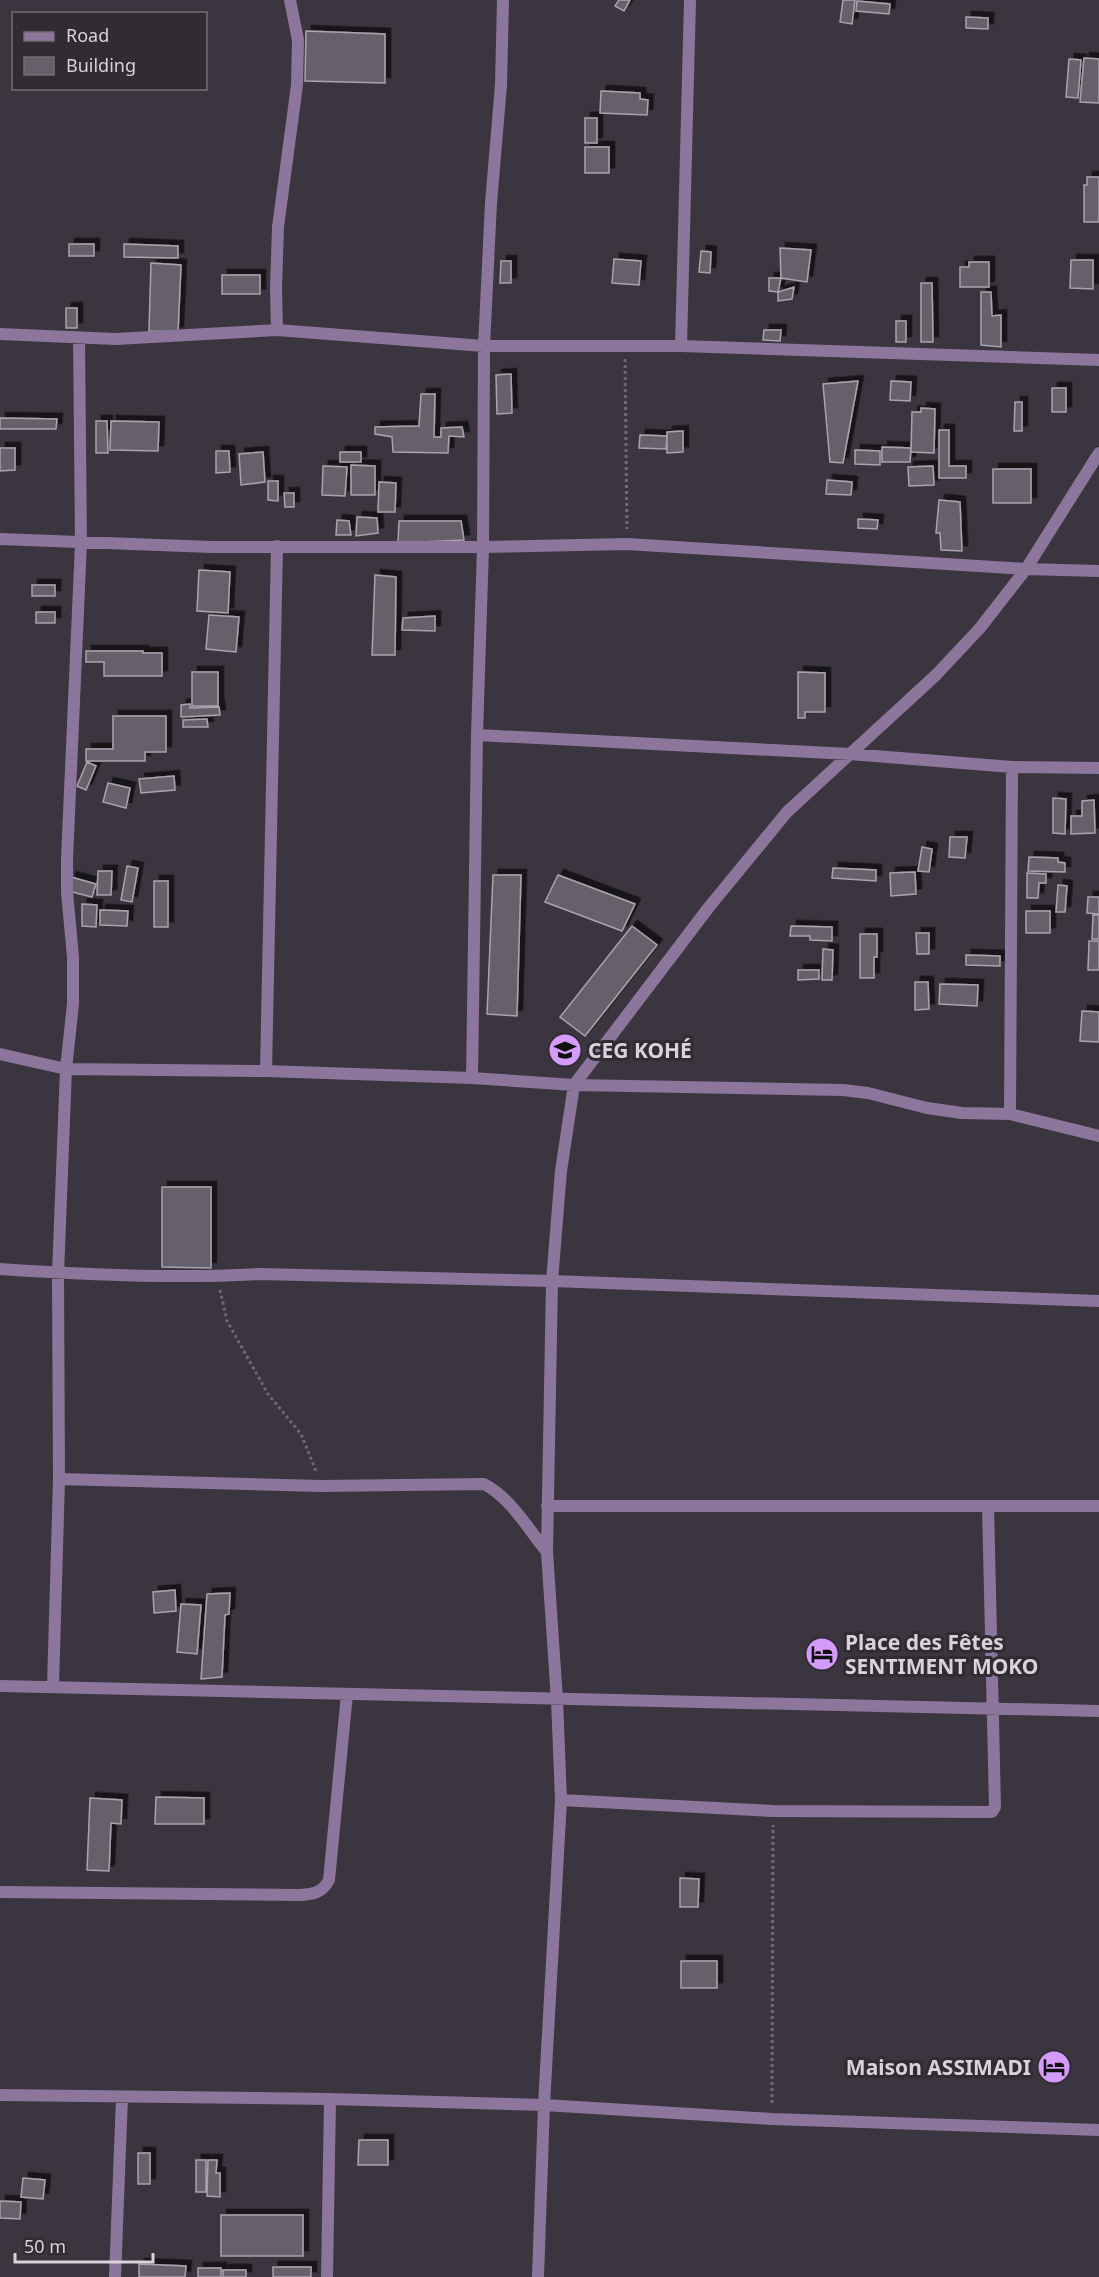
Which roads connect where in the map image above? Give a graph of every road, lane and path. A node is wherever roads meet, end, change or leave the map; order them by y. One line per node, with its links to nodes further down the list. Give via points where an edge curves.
1 (290, 0): 4 (street, via 298,40 297,85 279,227)
2 (503, 0): 8 (street)
3 (690, 0): 9 (street)
4 (277, 330): 6 (street); 8 (street)
5 (0, 334): 6 (street)
6 (79, 338): 13 (street)
7 (625, 345): 8 (street); 9 (street); 14 (path)
8 (484, 346): 16 (street)
9 (681, 346): 10 (street)
10 (1099, 360)
11 (1099, 453): 17 (street)
12 (0, 539): 13 (street)
13 (81, 543): 15 (street); 24 (street, via 67,859 73,1004)
14 (627, 544): 16 (street); 17 (street)
15 (277, 546): 16 (street); 25 (street)
16 (483, 548): 19 (street)
17 (1026, 569): 18 (street); 20 (street, via 980,628 936,675)
18 (1099, 571)
19 (477, 735): 20 (street); 26 (street)
20 (850, 754): 21 (street); 27 (street, via 787,812 708,907)
21 (1011, 767): 22 (street); 28 (street)
22 (1099, 768)
23 (0, 1054): 24 (street)
24 (66, 1069): 25 (street); 31 (street)
25 (266, 1071): 26 (street)
26 (472, 1078): 27 (street)
27 (574, 1085): 28 (street, via 843,1090 927,1108); 33 (street, via 561,1171)
28 (1010, 1114): 29 (street)
29 (1099, 1136)
30 (0, 1269): 31 (street)
31 (58, 1274): 32 (street); 35 (street)
32 (217, 1277): 33 (street, via 260,1274); 36 (path, via 227,1321 268,1394 301,1434)
33 (552, 1281): 34 (street); 37 (street)
34 (1099, 1301)
35 (59, 1479): 36 (street); 42 (street)
36 (321, 1485): 40 (street, via 484,1484 509,1504)
37 (548, 1506): 38 (street); 40 (street)
38 (988, 1506): 39 (street); 45 (street)
39 (1099, 1506)
40 (547, 1552): 44 (street)
41 (0, 1686): 42 (street)
42 (53, 1687): 43 (street)
43 (348, 1694): 44 (street); 49 (street, via 329,1880 323,1890 300,1896)
44 (557, 1700): 45 (street); 47 (street)
45 (993, 1707): 46 (street); 48 (street, via 995,1807 990,1814)
46 (1099, 1711)
47 (561, 1800): 48 (street); 53 (street)
48 (773, 1811): 54 (path)
49 (0, 1892)
50 (0, 2095): 51 (street)
51 (122, 2097): 52 (street); 56 (street)
52 (330, 2099): 53 (street); 57 (street)
53 (544, 2105): 54 (street); 58 (street)
54 (772, 2119): 55 (street)
55 (1099, 2130)
56 (116, 2277)
57 (327, 2277)
58 (538, 2277)

